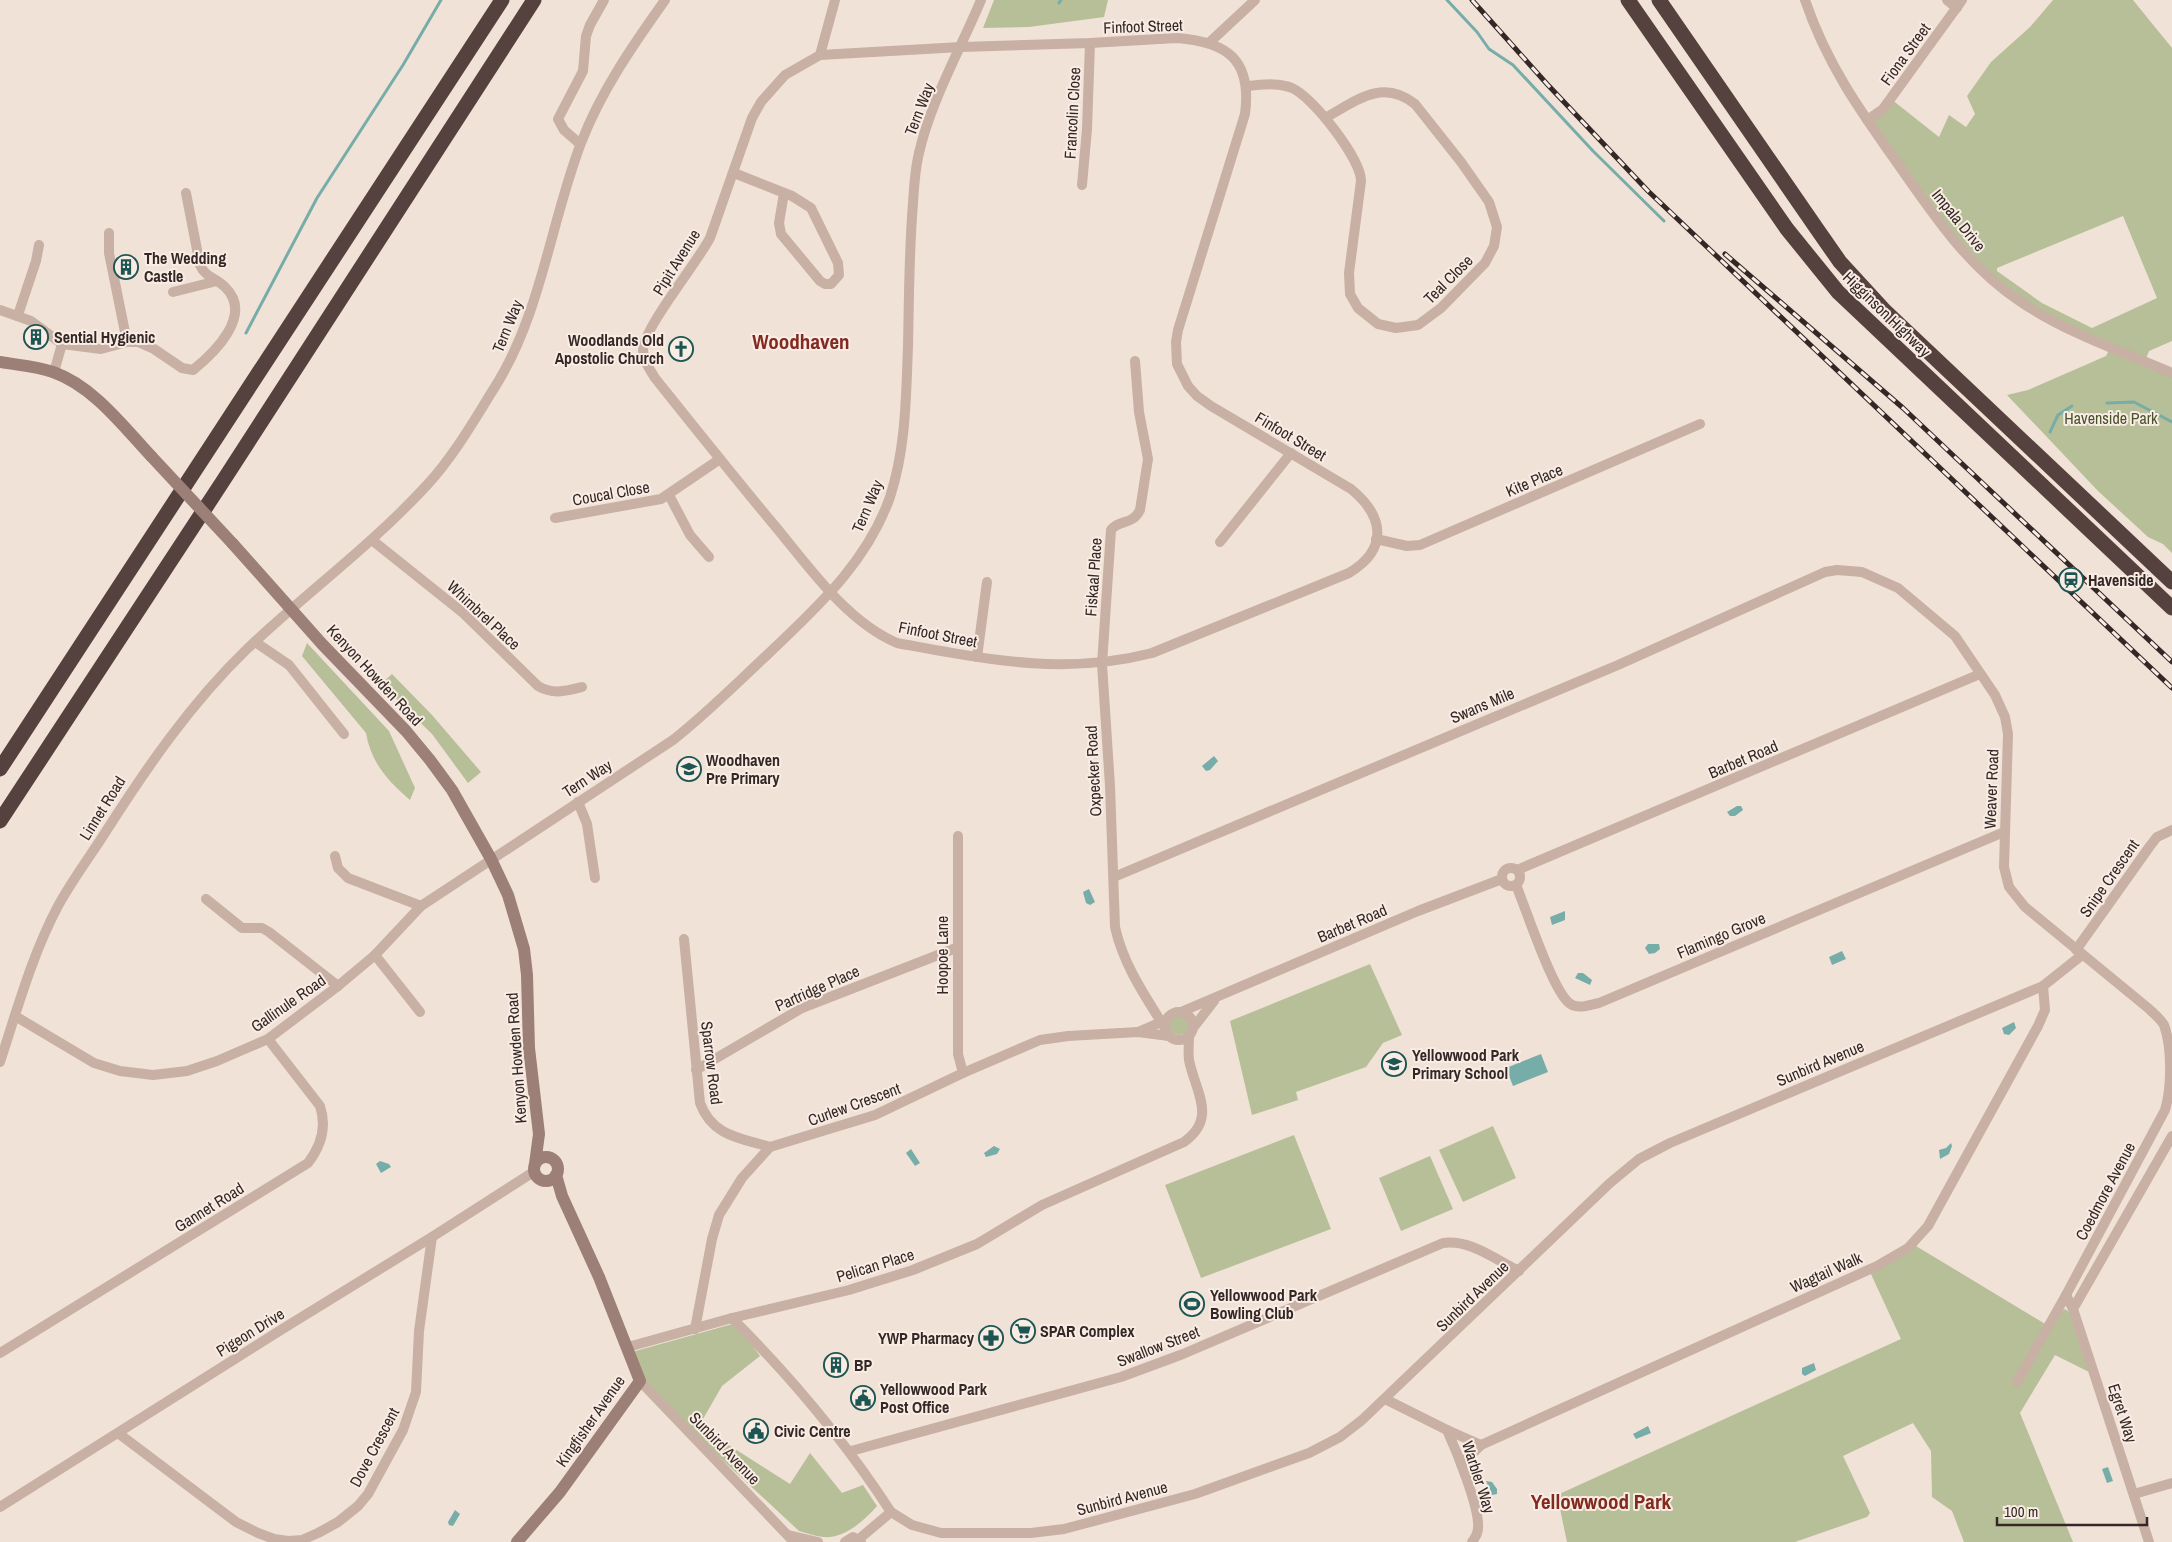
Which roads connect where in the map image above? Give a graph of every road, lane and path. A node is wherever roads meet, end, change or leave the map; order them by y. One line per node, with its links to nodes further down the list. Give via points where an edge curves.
1 (502, 0): 60 (highway)
2 (534, 0): 62 (highway)
3 (604, 0): 20 (street, via 586,36 583,72 558,119 564,130)
4 (665, 0): 20 (street, Tern Way, via 619,67)
5 (835, 0): 16 (street)
6 (980, 0): 15 (street, Tern Way)
7 (1255, 0): 13 (street)
8 (1628, 0): 52 (highway, Higginson Highway, via 1787,229 1838,292)
9 (1659, 0): 45 (highway, Higginson Highway, via 1817,229 1859,283)
10 (1805, 0): 19 (street, Impala Drive, via 1823,47)
11 (1947, 0): 12 (street)
12 (1960, 4): 19 (street, Fiona Street, via 1883,109)
13 (1210, 42): 14 (street, Finfoot Street, via 1177,38); 17 (street, Finfoot Street, via 1236,60)
14 (1090, 43): 15 (street, Finfoot Street); 22 (street, Francolin Close)
15 (961, 47): 16 (street, Pipit Avenue); 51 (street, Tern Way, via 930,116 916,168 904,434 896,476 890,498 868,544)
16 (820, 55): 21 (street, Pipit Avenue, via 785,75 761,102 752,118)
17 (1247, 86): 18 (street, Teal Close, via 1291,87 1306,96); 38 (street, Finfoot Street, via 1245,114 1178,330 1177,364 1197,396)
18 (1325, 118): 18 (street, Teal Close, via 1356,162 1361,175 1348,279 1350,294 1358,308 1378,324 1396,328 1418,325 1441,308 1489,258 1497,235 1493,211 1461,162 1409,100 1396,93 1373,93)
19 (1867, 120): 36 (street, Impala Drive, via 1943,227 1995,282 2019,301 2057,323)
20 (580, 144): 43 (street, Tern Way, via 533,302 503,374 429,483)
21 (734, 173): 24 (street); 39 (street, Pipit Avenue, via 710,238 652,326 643,351 655,378)
22 (1082, 185)
23 (186, 193): 27 (street, via 200,265 205,274)
24 (784, 193): 24 (street, via 805,203 815,215 838,263 839,275 831,284 820,281 781,234 779,223)
25 (110, 233): 31 (street, via 109,253)
26 (39, 245): 30 (street)
27 (217, 281): 28 (street); 31 (street, via 225,286 232,300 233,323 227,336 194,370 182,368 146,345)
28 (173, 292)
29 (0, 310): 30 (street)
30 (18, 316): 32 (street, via 42,328)
31 (127, 342): 32 (street, via 101,349)
32 (62, 344): 35 (street)
33 (1136, 361): 56 (street, Fiskaal Place, via 1139,412 1148,449 1148,465 1137,516 1129,522 1115,525 1111,530)
34 (0, 362): 35 (street, Kenyon Howden Road)
35 (54, 372): 53 (street, Kenyon Howden Road, bridge, via 95,398)
36 (2172, 373)
37 (1700, 424): 42 (street, Kite Place, via 1420,545 1407,546)
38 (1291, 453): 42 (street, Finfoot Street, via 1351,489 1367,503 1377,526); 44 (street)
39 (720, 459): 40 (street, Coucal Close); 51 (street, Pipit Avenue)
40 (669, 495): 41 (street, Coucal Close, via 654,501); 46 (street, via 690,535)
41 (555, 518)
42 (1376, 539): 56 (street, Finfoot Street, via 1370,555 1349,573 1152,654)
43 (372, 540): 53 (street, Tern Way); 58 (street, Whimbrel Place, via 462,612 538,686 551,692)
44 (1220, 542)
45 (2134, 545): 47 (highway); 50 (highway, Higginson Highway)
46 (709, 557)
47 (2172, 571)
48 (1862, 572): 57 (street, Weaver Road, via 1898,588 1941,622 1955,636); 69 (street, Swans Mile, via 1825,572 1618,665)
49 (987, 582): 55 (street)
50 (2172, 582)
51 (831, 593): 55 (street, Finfoot Street, via 873,631 897,644); 61 (street, Tern Way, via 700,719)
52 (2172, 608)
53 (291, 609): 54 (street, Linnet Road); 67 (street, Kenyon Howden Road, via 430,760 452,790)
54 (255, 642): 59 (street, via 289,665); 85 (street, Linnet Road, via 195,706 141,776 58,906 31,967)
55 (976, 657): 56 (street, Finfoot Street, via 1058,665)
56 (1102, 664): 69 (street, Oxpecker Road)
57 (1980, 674): 64 (street, Weaver Road, via 1995,695 2006,724); 68 (street, Barbet Road)
58 (582, 687)
59 (344, 734)
60 (0, 769)
61 (578, 802): 67 (street, Tern Way); 70 (street, via 587,824)
62 (0, 821)
63 (2172, 830): 77 (street, Snipe Crescent, via 2157,837 2150,846)
64 (2004, 832): 72 (street, Flamingo Grove, via 1599,1003 1583,1006 1569,1003 1555,983); 77 (street, Weaver Road, via 2004,867 2009,887 2025,907)
65 (958, 836): 76 (street, Hoopoe Lane)
66 (335, 856): 74 (street, via 338,868 348,878)
67 (491, 859): 74 (street, Gallinule Road); 95 (street, Kenyon Howden Road, via 508,895 524,949)
68 (1517, 870): 71 (street, via 1505,869); 72 (street, via 1520,876)
69 (1114, 877): 86 (street, Oxpecker Road, via 1118,944 1149,1003)
70 (595, 878)
71 (1502, 879): 72 (street, via 1507,885); 81 (street, Barbet Road, via 1418,911)
72 (1516, 884)
73 (206, 900): 79 (street, via 242,928 262,928 269,932)
74 (421, 906): 78 (street, Gallinule Road)
75 (684, 939): 92 (street, Sparrow Road)
76 (956, 948): 92 (street, Partridge Place, via 802,1008); 93 (street, Hoopoe Lane, via 958,1054)
77 (2079, 953): 80 (street, Sunbird Avenue); 82 (street, Weaver Road)
78 (375, 955): 79 (street, Gallinule Road); 83 (street)
79 (338, 986): 89 (street, Gallinule Road)
80 (2043, 986): 103 (street, Sunbird Avenue, via 1657,1149 1610,1183); 115 (street, Wagtail Walk, via 2045,1010 2038,1026 1928,1226 1908,1248 1877,1266)
81 (1216, 998): 84 (street, Barbet Road); 88 (street, Barbet Road)
82 (2148, 1008): 94 (street, Coedmore Avenue, via 2166,1030)
83 (420, 1012)
84 (1181, 1012): 86 (street, Barbet Road); 88 (street, via 1191,1020)
85 (15, 1016): 89 (street, Gallinule Road, via 94,1063 120,1072 153,1075 187,1071); 91 (street, Linnet Road)
86 (1167, 1027): 87 (street, Curlew Crescent); 87 (street, Curlew Crescent); 88 (street, via 1181,1040); 90 (street)
87 (1138, 1032): 93 (street, Curlew Crescent, via 1040,1040)
88 (1191, 1032): 90 (street)
89 (268, 1039): 109 (street, Gannet Road, via 320,1106 323,1136 308,1164)
90 (1188, 1059): 106 (street, Pelican Place, via 1203,1110 1202,1120 1193,1136 1169,1150 1042,1205 977,1244 913,1270 849,1290)
91 (0, 1062)
92 (696, 1070): 97 (street, Sparrow Road, via 700,1103 709,1122 730,1136)
93 (963, 1073): 97 (street, Curlew Crescent, via 875,1116)
94 (2172, 1086): 104 (street, Coedmore Avenue, via 2165,1110)
95 (538, 1134): 98 (street, Kenyon Howden Road); 99 (street, Kenyon Howden Road)
96 (2172, 1136): 105 (street, Coedmore Avenue)
97 (770, 1147): 107 (street, via 742,1178 719,1216)
98 (550, 1159): 99 (street, via 542,1158); 100 (street, via 556,1164)
99 (537, 1173): 100 (street, via 550,1180); 101 (street, Kingfisher Avenue); 102 (street, Pigeon Drive)
100 (556, 1176): 101 (street, Kingfisher Avenue)
101 (562, 1196): 108 (street, Kingfisher Avenue)
102 (432, 1237): 114 (street, Pigeon Drive); 114 (street, Dove Crescent, via 419,1331 416,1392 411,1410 376,1482 358,1506 338,1522 302,1540 288,1541 258,1533 236,1522)
103 (1519, 1272): 112 (street, Sunbird Avenue); 116 (street, Swallow Street, via 1467,1245 1443,1243 1183,1354 1121,1377)
104 (2066, 1295): 105 (street, Egret Way); 111 (street, Coedmore Avenue)
105 (2073, 1309): 119 (street, Egret Way)
106 (732, 1318): 107 (street, Pelican Place); 116 (street, via 779,1366)
107 (695, 1329): 108 (street, Pelican Place)
108 (628, 1347): 110 (street, Kingfisher Avenue)
109 (0, 1352)
110 (640, 1381): 122 (street, Sunbird Avenue); 124 (street, Kingfisher Avenue, via 560,1492)
111 (2017, 1382)
112 (1385, 1399): 113 (street, Warbler Way); 121 (street, Sunbird Avenue, via 1351,1430 1309,1453 1195,1494 1064,1530 941,1533 912,1525)
113 (1447, 1430): 115 (street); 117 (street, Warbler Way)
114 (118, 1433): 120 (street, Pigeon Drive)
115 (1482, 1445): 117 (street, Wagtail Walk)
116 (851, 1451): 121 (street)
117 (1461, 1464): 127 (street, Warbler Way, via 1478,1519)
118 (2172, 1483): 119 (street)
119 (2134, 1494): 128 (street, Egret Way)
120 (0, 1507)
121 (892, 1512): 123 (street)
122 (791, 1538): 125 (street, Sunbird Avenue)
123 (860, 1541): 126 (street, via 850,1537)
124 (518, 1542)
125 (818, 1542)
126 (845, 1542)
127 (1472, 1542)
128 (2149, 1542)

